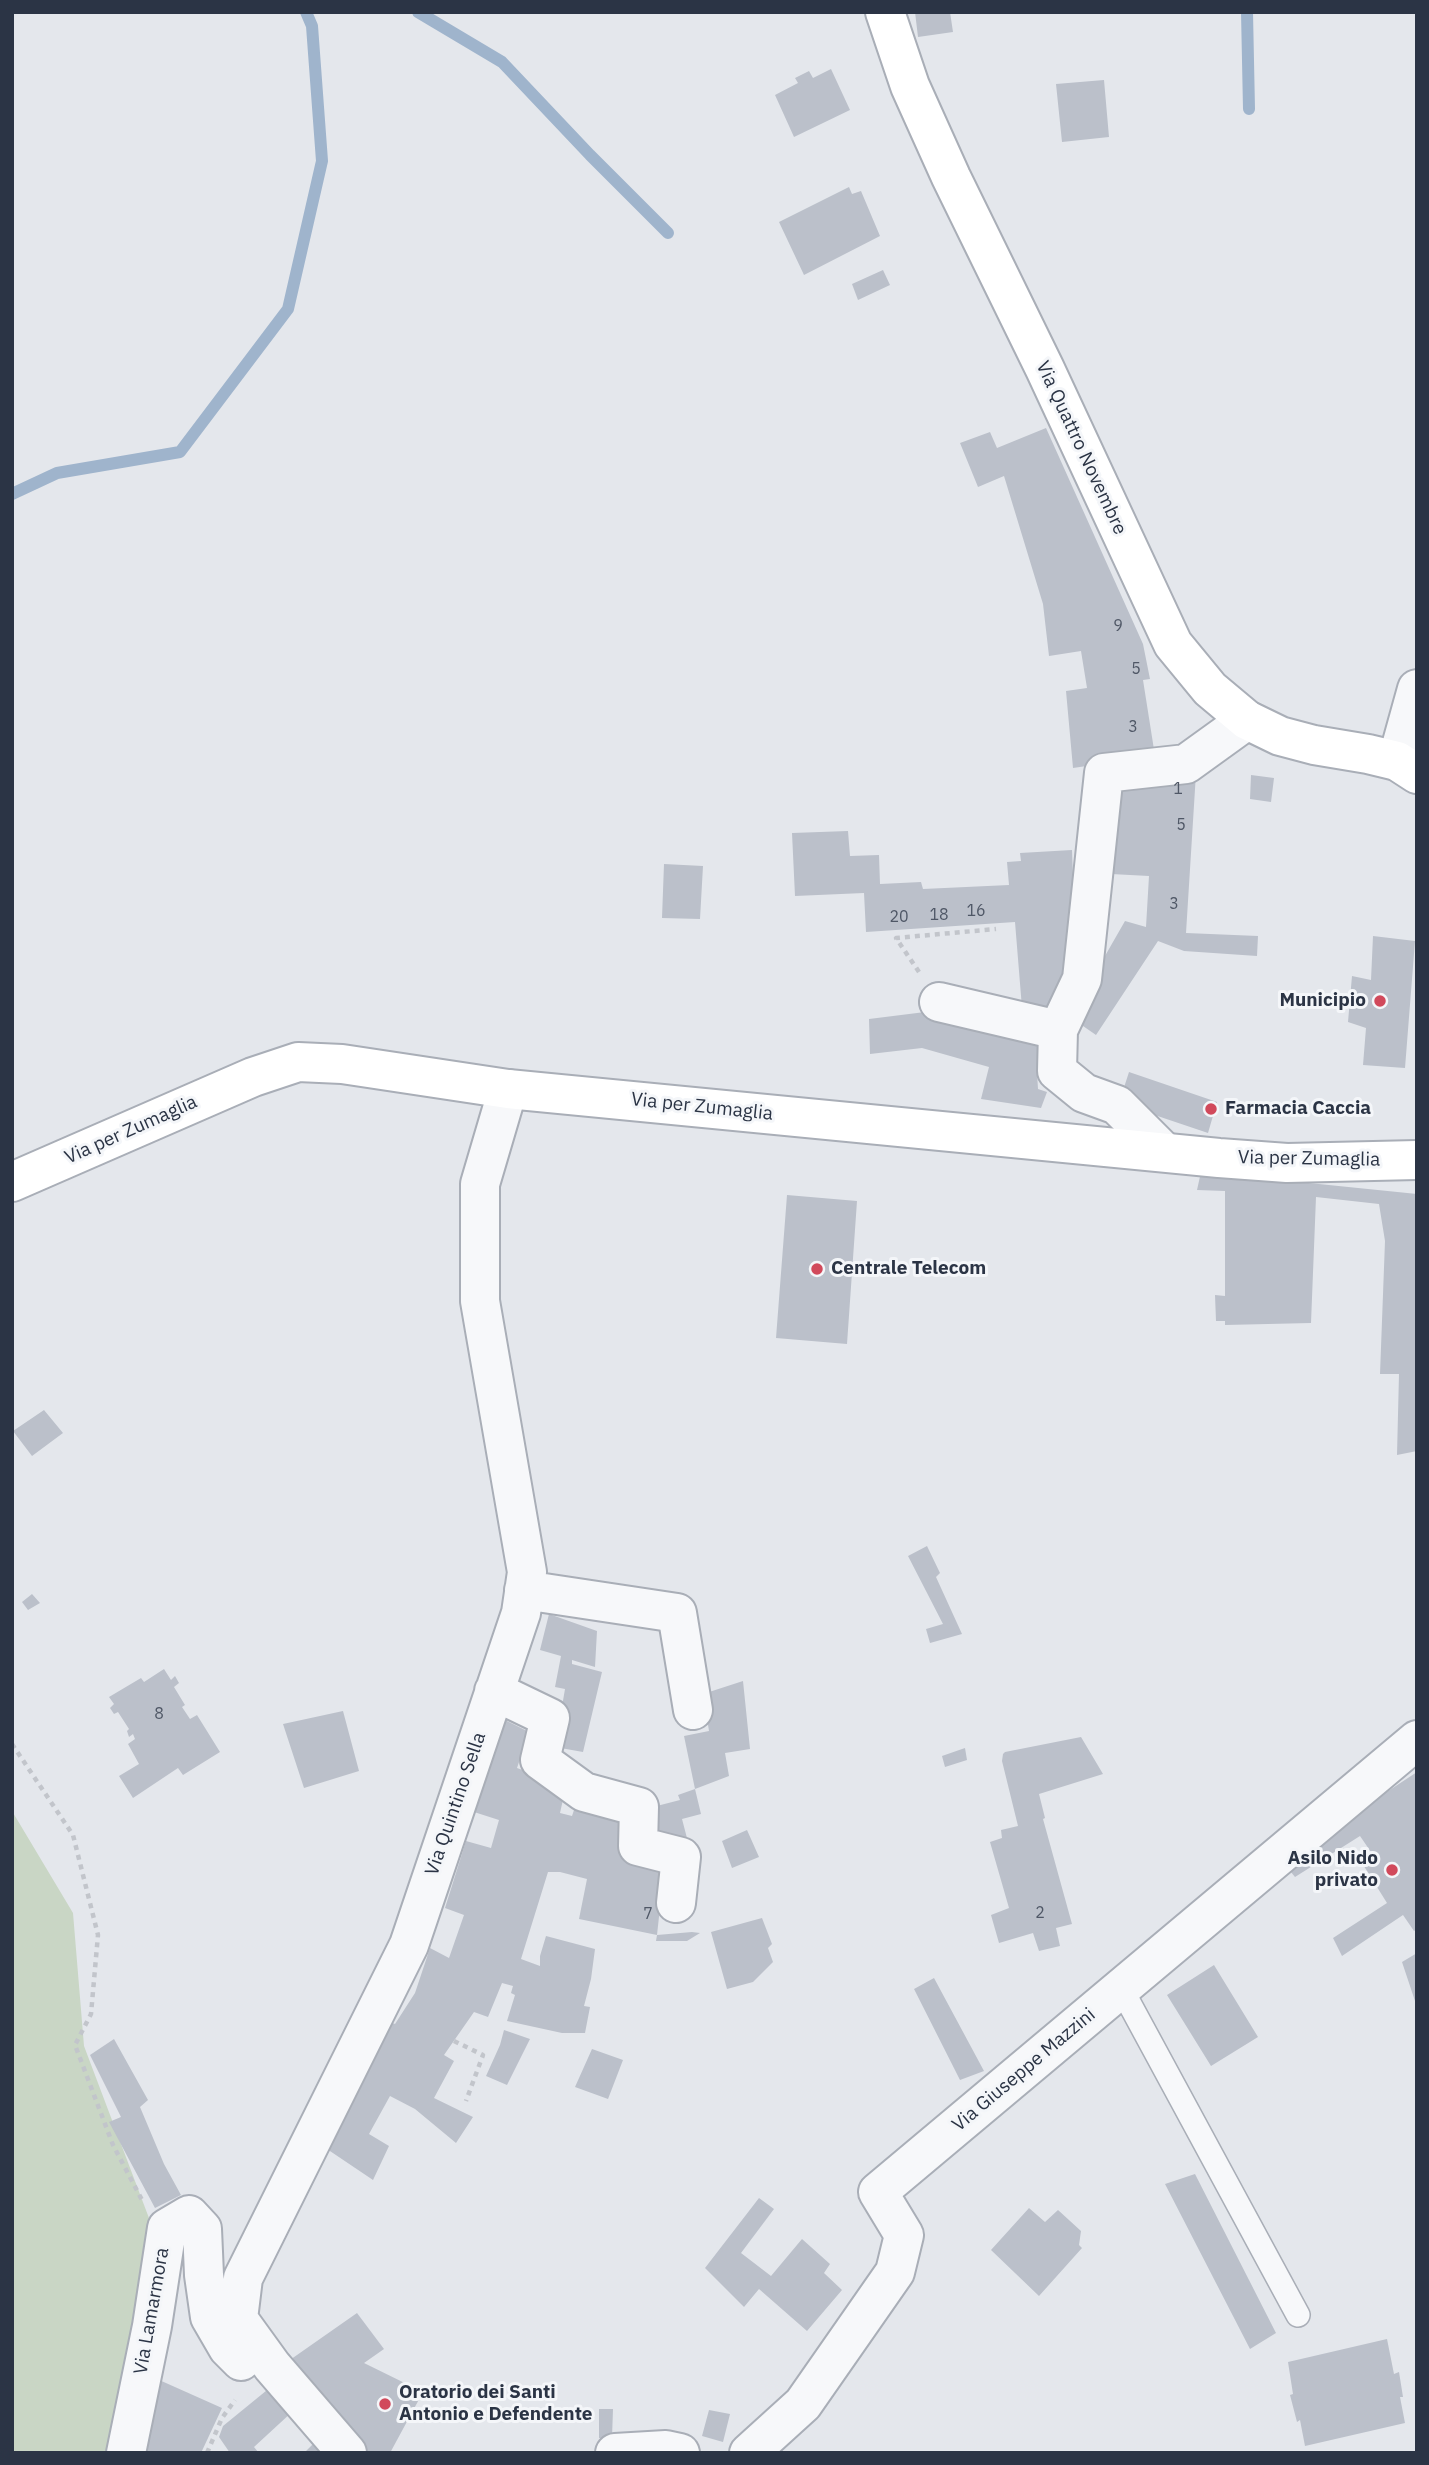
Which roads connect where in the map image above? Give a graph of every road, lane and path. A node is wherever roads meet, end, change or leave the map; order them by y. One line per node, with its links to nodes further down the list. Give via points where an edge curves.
1 (885, 12): 3 (street, Via Quattro Novembre, via 909,86 1173,644 1210,689)
2 (1417, 689): 4 (street)
3 (1247, 720): 4 (street, Via Quattro Novembre, via 1291,739); 7 (street, via 1186,764 1104,773 1082,979)
4 (1407, 768)
5 (996, 929): 6 (path, via 896,938)
6 (939, 1002): 7 (street)
7 (1058, 1030): 9 (street, via 1057,1071 1084,1093 1117,1105)
8 (508, 1089): 9 (street, Via per Zumaglia); 11 (street, Via per Zumaglia, via 342,1064 298,1062 253,1077); 12 (street, Via Quintino Sella, via 481,1184 480,1301 527,1572)
9 (1164, 1152): 10 (street, Via per Zumaglia, via 1287,1163)
10 (1417, 1160)
11 (12, 1182)
12 (524, 1590): 13 (street, Via Quintino Sella, via 521,1613); 14 (street, via 677,1613)
13 (494, 1691): 17 (street, via 550,1718 540,1760 584,1791 639,1807 638,1846 681,1857); 23 (street, Via Quintino Sella, via 409,1945 243,2278 239,2319)
14 (693, 1710)
15 (1417, 1740): 18 (street, Via Giuseppe Mazzini)
16 (12, 1744): 21 (path, via 73,1835 98,1935 91,2014 75,2045 113,2145 152,2216)
17 (676, 1903)
18 (1121, 1988): 22 (lane); 29 (street, Via Giuseppe Mazzini, via 878,2192 904,2235 895,2272 803,2404)
19 (454, 2041): 20 (path, via 483,2055)
20 (466, 2101)
21 (167, 2228): 23 (street, Via Lamarmora, via 189,2215 202,2229 210,2317 228,2348); 24 (street, Via Lamarmora)
22 (1298, 2315)
23 (262, 2369): 25 (path, via 222,2418); 26 (street, Via Quintino Sella)
24 (126, 2453)
25 (207, 2453)
26 (347, 2453)
27 (615, 2453): 28 (street, via 666,2449)
28 (680, 2453)
29 (749, 2453)

